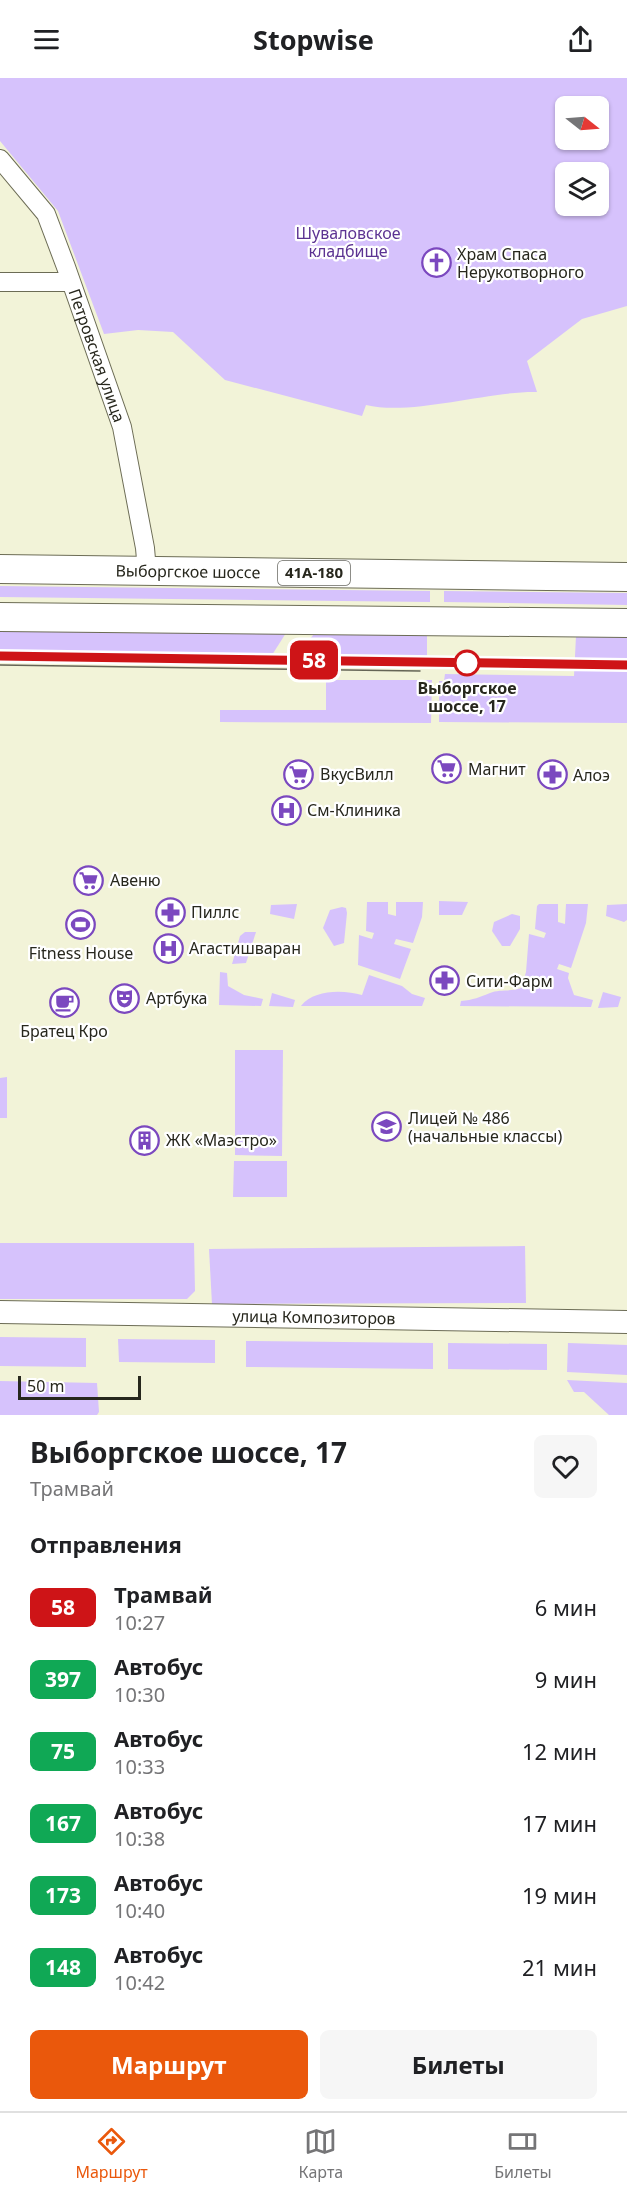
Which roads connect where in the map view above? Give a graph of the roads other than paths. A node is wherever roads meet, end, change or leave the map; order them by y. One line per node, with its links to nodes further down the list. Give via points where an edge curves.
1 (0, 159): 3 (street, Петровская улица, via 46,214)
2 (0, 282): 3 (street)
3 (70, 282): 5 (street, Петровская улица, via 122,427)
4 (0, 569): 5 (main road, Выборгское шоссе / 41А-180)
5 (147, 571): 6 (main road, Выборгское шоссе / 41А-180)
6 (627, 577)
7 (0, 617): 8 (main road)
8 (627, 623)
9 (0, 1312): 10 (street, улица Композиторов)
10 (627, 1322)
11 (0, 1325): 12 (street, улица Композиторов)
12 (627, 1331)

